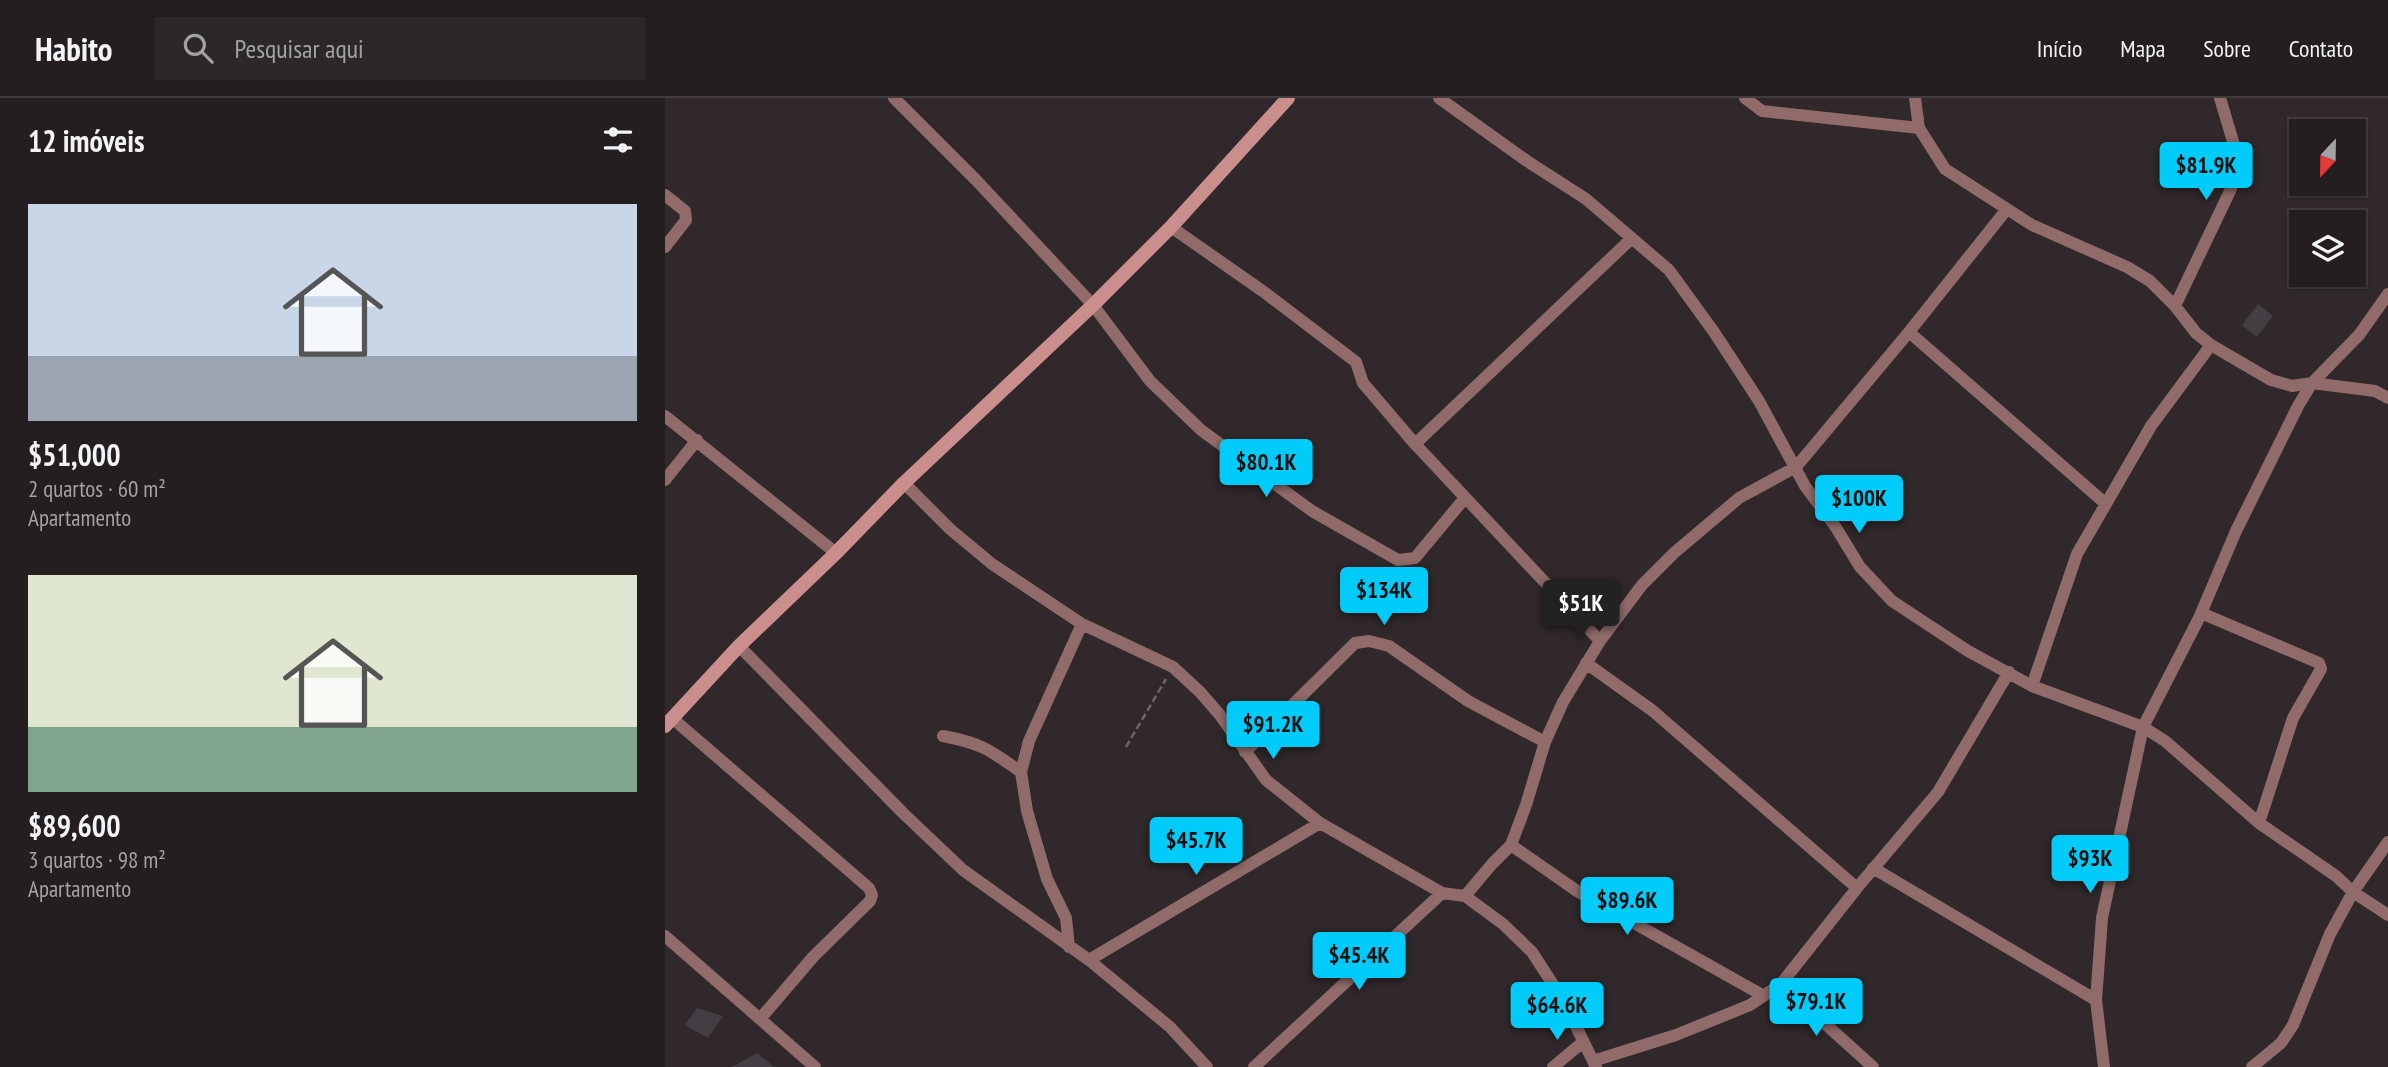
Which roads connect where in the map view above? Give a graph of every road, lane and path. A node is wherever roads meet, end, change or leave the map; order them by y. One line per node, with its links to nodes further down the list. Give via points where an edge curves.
1 (894, 98): 14 (street)
2 (1287, 98): 10 (street)
3 (1439, 98): 11 (street, via 1586,199)
4 (1745, 98): 7 (street, via 1762,111)
5 (1915, 98): 7 (street)
6 (2220, 98): 15 (street, via 2238,167)
7 (1919, 128): 9 (street, via 1945,169)
8 (665, 195): 12 (street, via 685,211 686,219)
9 (2007, 209): 15 (street, via 2032,225 2127,267 2150,281); 16 (street)
10 (1171, 227): 14 (street); 22 (street, via 1356,362 1363,383)
11 (1631, 239): 22 (street); 23 (street, via 1669,270 1714,332)
12 (665, 247)
13 (2388, 294): 18 (street, via 2359,335)
14 (1093, 305): 25 (street); 26 (street, via 1150,381 1201,430 1312,511 1398,560 1415,558)
15 (2175, 306): 17 (street)
16 (1909, 332): 23 (street); 27 (street)
17 (2211, 345): 18 (street, via 2271,380 2292,386); 27 (street, via 2151,426)
18 (2312, 383): 19 (street, via 2375,391); 29 (street, via 2236,531)
19 (2388, 398)
20 (665, 416): 21 (street)
21 (697, 440): 24 (street); 28 (street)
22 (1415, 444): 26 (street)
23 (1796, 467): 31 (street, via 1739,499 1674,553 1642,585); 35 (street, via 1860,567 1892,601)
24 (665, 480)
25 (904, 483): 28 (street); 30 (street, via 992,564)
26 (1464, 499): 31 (street)
27 (2106, 504): 36 (street, via 2077,554)
28 (836, 553): 32 (street)
29 (2201, 613): 38 (street); 45 (street, via 2319,663 2321,669 2293,718)
30 (1082, 624): 34 (street); 43 (street, via 1029,741)
31 (1600, 642): 33 (street)
32 (739, 646): 37 (street); 55 (street, via 963,870)
33 (1586, 663): 40 (street); 49 (street, via 1653,711)
34 (1173, 667): 41 (path); 42 (street, via 1220,715)
35 (2009, 672): 36 (street); 48 (street, via 1938,792)
36 (2032, 686): 38 (street)
37 (669, 722): 60 (street, via 872,895)
38 (2143, 727): 45 (street); 59 (street, via 2102,918)
39 (943, 736): 43 (street, via 988,748)
40 (1545, 742): 42 (street, via 1468,701 1389,646 1369,640 1355,643); 47 (street)
41 (1126, 747)
42 (1245, 752): 44 (street, via 1266,780)
43 (1021, 772): 55 (street, via 1047,879 1066,918)
44 (1320, 823): 51 (street); 56 (street)
45 (2259, 823): 50 (street)
46 (2388, 842): 50 (street)
47 (1511, 845): 52 (street); 58 (street, via 1577,891)
48 (1873, 868): 49 (street); 59 (street)
49 (1857, 888): 57 (street)
50 (2353, 892): 53 (street); 69 (street, via 2330,934 2293,1025 2281,1043)
51 (1442, 893): 52 (street); 65 (street)
52 (1465, 896): 61 (street, via 1532,953 1563,1000)
53 (2388, 915)
54 (665, 936): 60 (street)
55 (1069, 947): 56 (street)
56 (1089, 960): 64 (street, via 1170,1027)
57 (1781, 984): 58 (street); 67 (street)
58 (1764, 996): 62 (street)
59 (2096, 1000): 68 (street)
60 (760, 1018): 63 (street)
61 (1583, 1042): 62 (street); 66 (street)
62 (1595, 1064)
63 (815, 1067)
64 (1207, 1067)
65 (1254, 1067)
66 (1553, 1067)
67 (1873, 1067)
68 (2104, 1067)
69 (2252, 1067)

